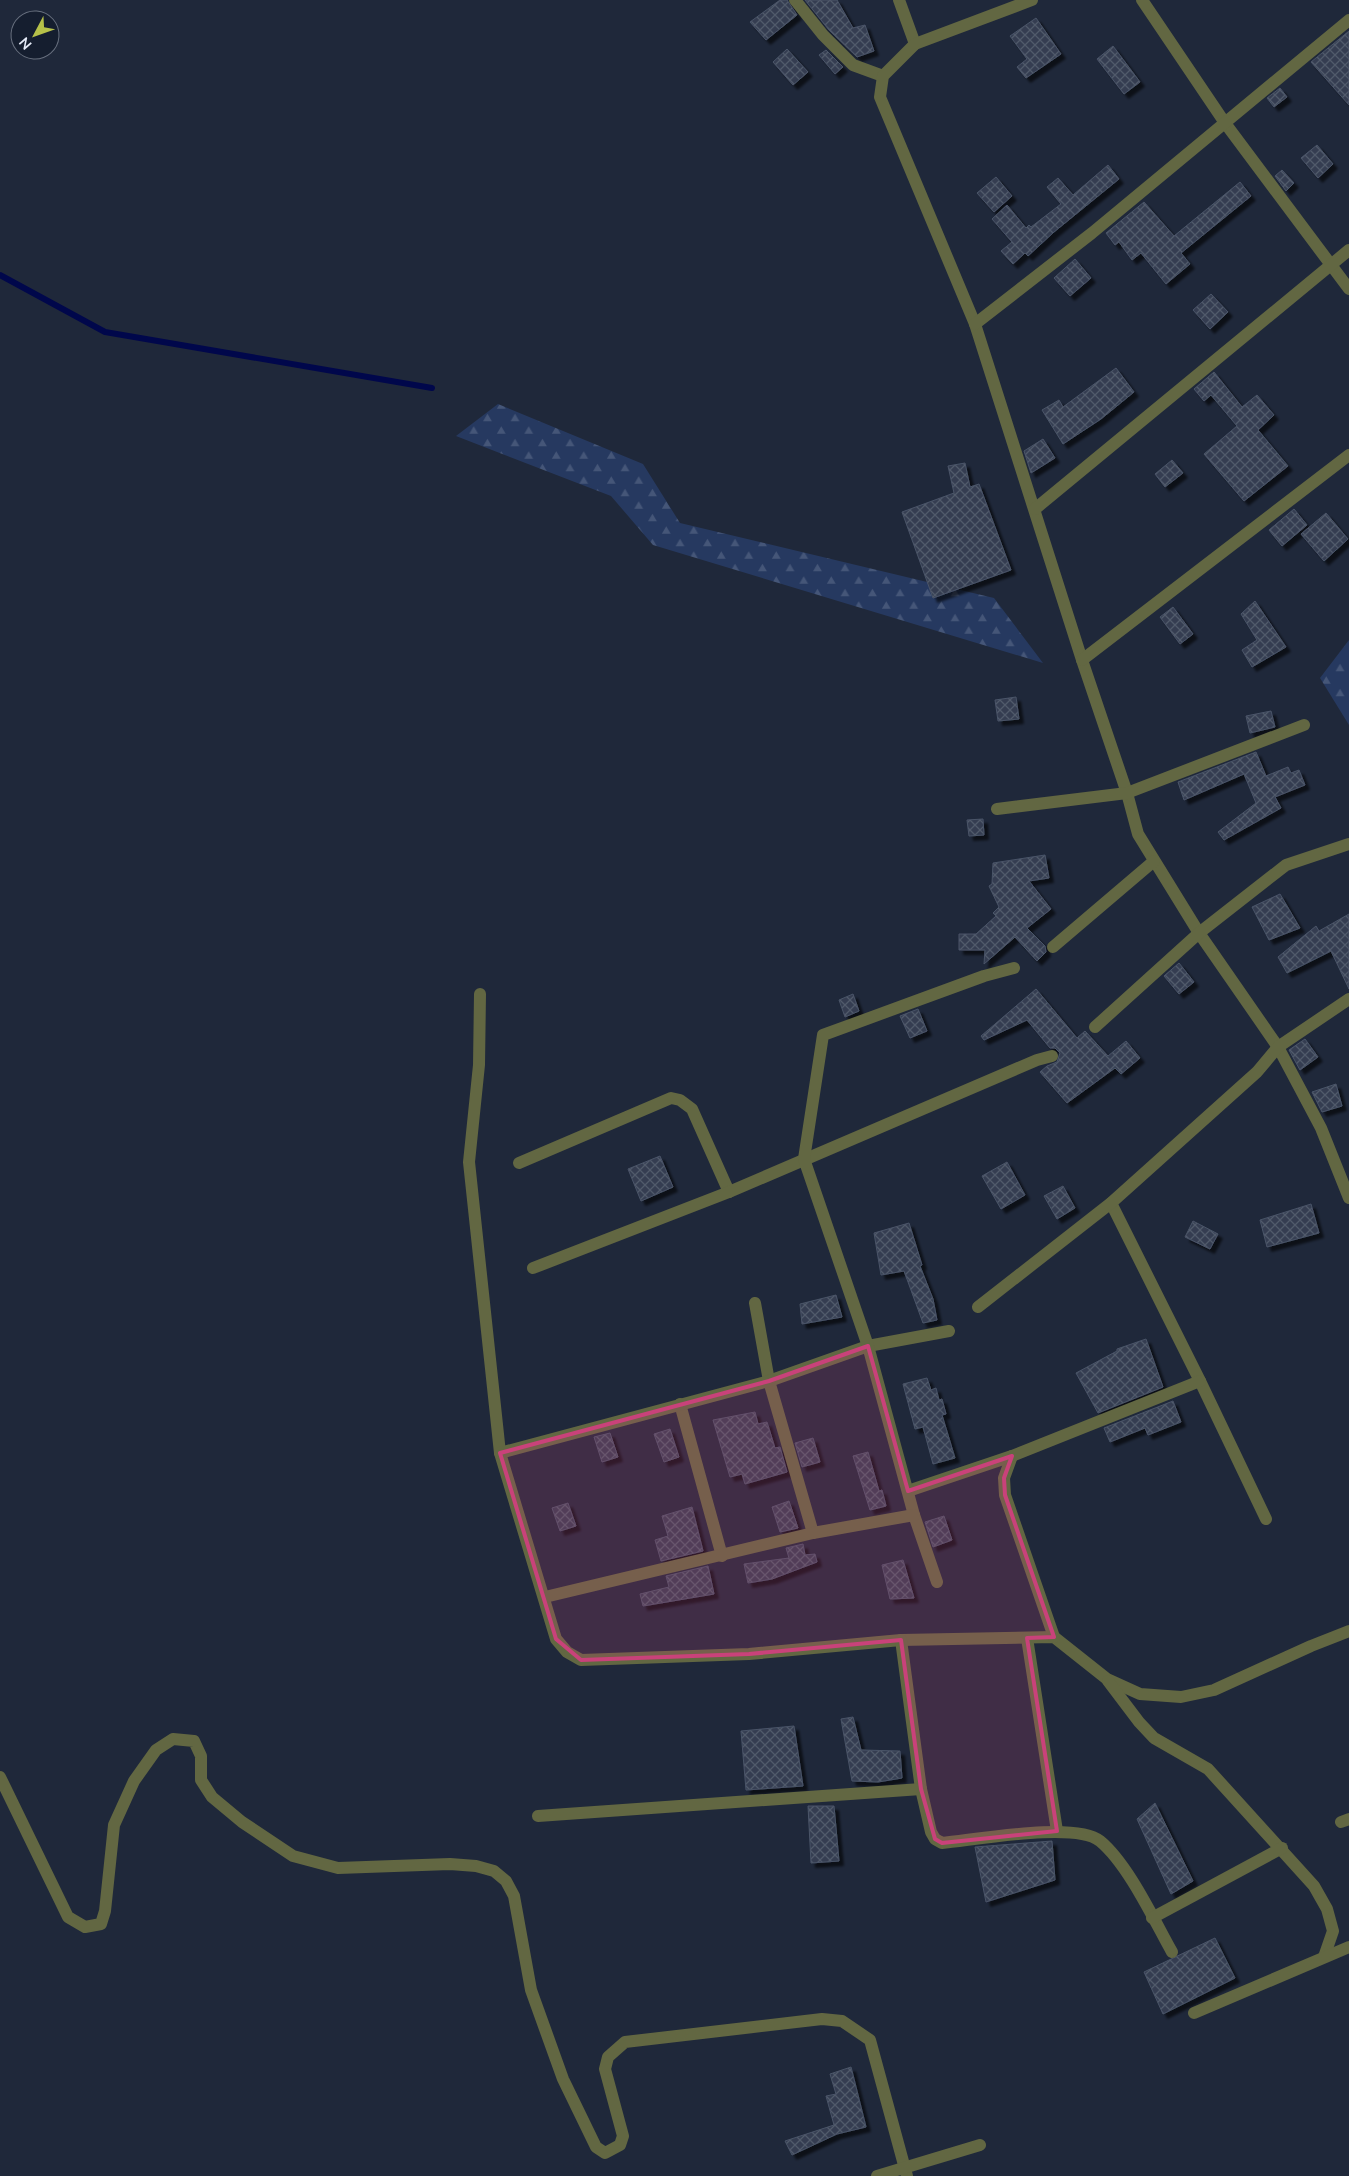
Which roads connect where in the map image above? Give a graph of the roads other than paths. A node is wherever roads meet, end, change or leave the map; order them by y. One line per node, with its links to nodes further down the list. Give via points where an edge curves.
1 (794, 0): 7 (street, via 853,65)
2 (898, 0): 6 (street)
3 (1032, 0): 6 (street)
4 (1142, 0): 8 (street)
5 (1349, 20): 8 (street)
6 (915, 44): 7 (street)
7 (883, 76): 12 (street, via 880,97)
8 (1225, 123): 10 (street); 12 (street)
9 (1349, 250): 10 (street)
10 (1330, 266): 11 (street); 14 (street)
11 (1349, 290)
12 (976, 324): 14 (street)
13 (1349, 455): 15 (street)
14 (1035, 509): 15 (street)
15 (1082, 660): 17 (street)
16 (1304, 725): 17 (street)
17 (1127, 793): 18 (street); 20 (street, via 1138,834)
18 (997, 809)
19 (1349, 844): 21 (street, via 1286,865)
20 (1154, 861): 21 (street); 22 (street)
21 (1199, 933): 26 (street); 27 (street)
22 (1053, 947)
23 (1014, 968): 29 (street, via 823,1034)
24 (480, 994): 43 (street, via 479,1066 470,1162)
25 (1349, 999): 27 (street)
26 (1095, 1027)
27 (1278, 1047): 31 (street); 34 (street, via 1256,1072)
28 (1052, 1056): 29 (street)
29 (804, 1159): 32 (street); 39 (street)
30 (519, 1163): 32 (street, via 670,1098 680,1100 692,1110)
31 (1344, 1170): 33 (street)
32 (729, 1192): 35 (street)
33 (1349, 1198)
34 (1111, 1203): 37 (street); 41 (street)
35 (533, 1268)
36 (755, 1304): 40 (street)
37 (978, 1307)
38 (949, 1331): 39 (street)
39 (868, 1346): 40 (street); 45 (street)
40 (769, 1381): 42 (street); 48 (street)
41 (1200, 1381): 44 (street); 47 (street)
42 (680, 1404): 43 (street); 49 (street)
43 (500, 1453): 51 (street)
44 (1012, 1456): 45 (street); 53 (street, via 1004,1478 1005,1495)
45 (908, 1491): 46 (street)
46 (914, 1515): 48 (street); 50 (street)
47 (1266, 1519)
48 (813, 1534): 49 (street)
49 (722, 1556): 51 (street)
50 (936, 1582)
51 (545, 1597): 55 (street, via 556,1639 567,1652 581,1660 749,1654)
52 (1349, 1631): 56 (street, via 1214,1690 1181,1697 1140,1694)
53 (1054, 1637): 54 (street); 56 (street)
54 (1027, 1638): 55 (street); 60 (street)
55 (901, 1640): 58 (street)
56 (1107, 1679): 61 (street, via 1154,1738 1208,1769)
57 (0, 1777): 68 (street, via 68,1917 85,1927 101,1924 114,1825 134,1781 156,1750 174,1739 194,1742 201,1756 201,1780 212,1797 242,1822 293,1856 338,1868 450,1864 476,1866 494,1872 506,1880 514,1896 531,1990 563,2079 596,2147 605,2153 620,2145 623,2136 605,2069 608,2057 625,2042 822,2019 842,2021 870,2040)
58 (921, 1789): 59 (street); 60 (street, via 932,1832 942,1843)
59 (538, 1816)
60 (1057, 1831): 62 (street, via 1100,1840 1124,1868)
61 (1282, 1848): 62 (street); 65 (street, via 1314,1886 1327,1909 1333,1930)
62 (1152, 1918): 64 (street)
63 (1349, 1946): 65 (street)
64 (1172, 1952)
65 (1324, 1957): 66 (street)
66 (1194, 2013)
67 (980, 2145): 68 (street)
68 (906, 2172): 69 (street)
69 (877, 2176)

